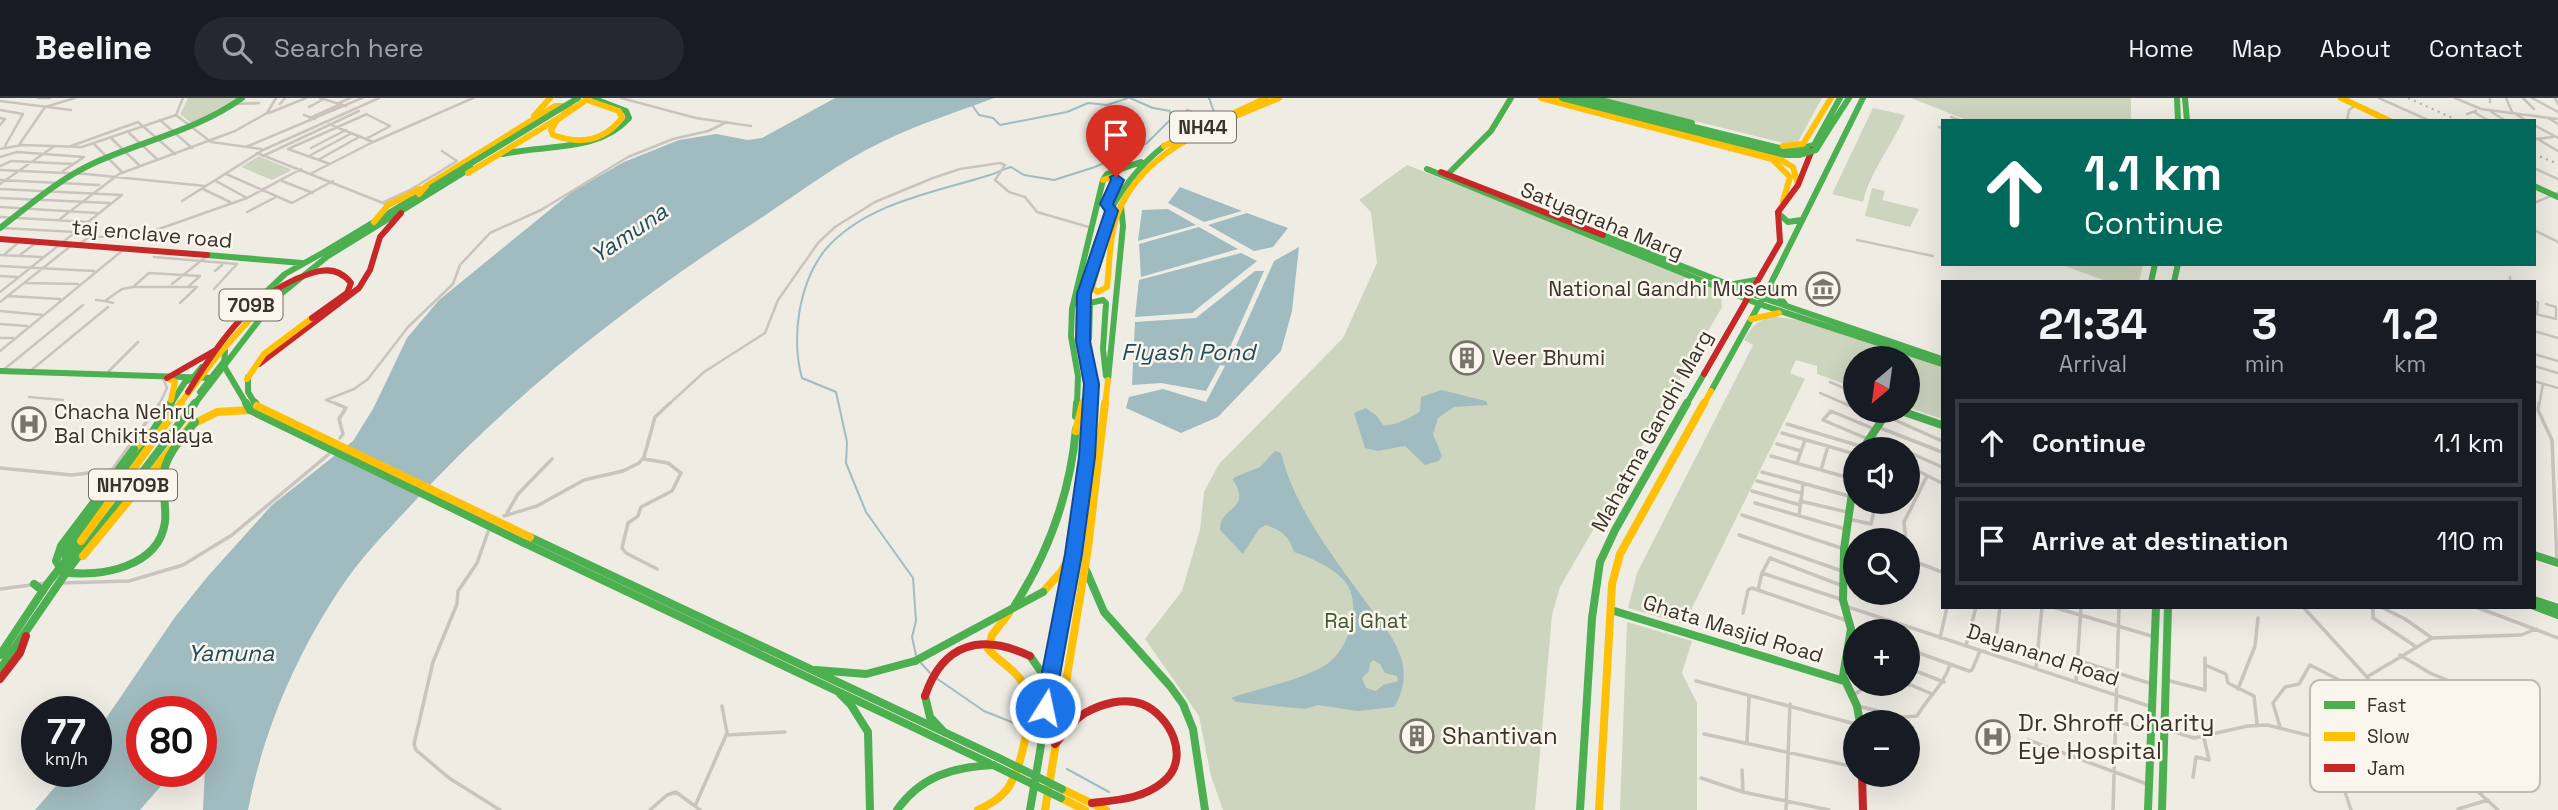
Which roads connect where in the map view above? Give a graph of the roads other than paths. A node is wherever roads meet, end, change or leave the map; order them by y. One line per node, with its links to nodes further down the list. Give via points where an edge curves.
1 (38, 98): 2 (street)
2 (50, 98)
3 (75, 98): 48 (street)
4 (183, 98): 64 (street)
5 (276, 98): 61 (street)
6 (285, 98): 41 (street)
7 (306, 98): 61 (street)
8 (338, 98): 39 (street)
9 (350, 98): 42 (street)
10 (362, 98): 45 (street)
11 (379, 98): 50 (street)
12 (473, 98): 112 (street)
13 (550, 98): 91 (main road)
14 (621, 98): 83 (street)
15 (1266, 98): 84 (main road, NH44)
16 (1279, 98): 183 (main road, NH44, via 1182,145 1144,169)
17 (1511, 98): 153 (main road, via 1491,131)
18 (1562, 98): 23 (main road, bridge, via 1792,155 1819,148)
19 (1577, 98): 117 (main road, bridge, via 1765,146 1796,151)
20 (1593, 98): 21 (main road, via 1790,147 1803,144)
21 (1831, 98)
22 (1840, 98): 117 (main road)
23 (1849, 98)
24 (1863, 98): 194 (main road, Mahatma Gandhi Marg)
25 (2177, 98): 71 (main road)
26 (2185, 98): 72 (main road)
27 (2338, 98): 46 (main road)
28 (2379, 98): 76 (street)
29 (2455, 98): 51 (street)
30 (2506, 98): 60 (street)
31 (2523, 98): 47 (street)
32 (2532, 98): 58 (street)
33 (2555, 98): 43 (street)
34 (322, 99): 39 (street); 49 (street)
35 (587, 99): 35 (main road, bridge, via 555,122 553,135 567,141 584,140 605,135 619,125 619,111); 135 (main road, bridge, via 626,111 629,118 624,127 595,141 537,146); 163 (main road, bridge); 176 (main road, NH709B, bridge)
36 (1545, 99): 164 (main road, bridge, via 1776,157 1796,168); 186 (main road, Mahatma Gandhi Marg, via 1779,162 1792,179)
37 (0, 101): 44 (street)
38 (239, 101): 40 (street); 92 (main road)
39 (330, 101): 42 (street)
40 (259, 103)
41 (280, 104)
42 (339, 104): 45 (street); 69 (street)
43 (2558, 104)
44 (34, 105): 48 (street); 59 (street)
45 (346, 106): 50 (street); 69 (street)
46 (2354, 106): 73 (street); 74 (main road); 75 (main road)
47 (2530, 106)
48 (45, 107): 53 (street); 115 (street)
49 (309, 107)
50 (353, 109): 56 (street); 82 (street)
51 (2481, 109): 55 (street); 57 (street)
52 (0, 110): 59 (street)
53 (71, 110)
54 (1187, 110): 84 (street)
55 (2488, 110): 60 (street); 78 (street)
56 (359, 111): 62 (street); 87 (street)
57 (2473, 112): 63 (street); 77 (street)
58 (2558, 112)
59 (19, 113): 110 (street, via 23,114)
60 (2512, 113): 67 (street); 79 (street)
61 (267, 114): 111 (street)
62 (366, 114): 94 (street); 107 (street, via 390,126)
63 (2467, 114)
64 (176, 115): 81 (street); 92 (street)
65 (304, 115): 69 (street)
66 (1951, 117): 70 (street)
67 (2545, 117): 80 (street); 85 (street)
68 (0, 118): 86 (street, via 5,119)
69 (313, 118): 82 (street); 93 (street); 101 (street)
70 (1956, 119)
71 (2178, 119)
72 (2187, 119)
73 (2348, 119)
74 (2379, 119)
75 (2385, 119)
76 (2426, 119)
77 (2485, 119)
78 (2503, 119)
79 (2523, 119)
80 (2558, 119)
81 (160, 120): 88 (street); 99 (street)
82 (323, 122): 87 (street); 109 (street)
83 (727, 122): 89 (street); 303 (street, via 628,157 534,214 490,233 460,265 453,284 408,327 368,379 326,400 346,408 339,419)
84 (1215, 122): 138 (main road, NH44)
85 (2558, 124)
86 (0, 125)
87 (330, 125): 94 (street); 131 (street)
88 (143, 126): 95 (street, via 136,122); 97 (street); 106 (street)
89 (751, 126)
90 (2536, 126): 104 (street)
91 (521, 127): 135 (main road, via 558,105 570,106 562,116); 163 (main road)
92 (192, 128): 99 (main road); 111 (street)
93 (286, 128)
94 (339, 128): 96 (street); 132 (street, via 288,149)
95 (113, 130): 100 (street); 119 (street)
96 (346, 130): 98 (street); 122 (street)
97 (127, 131): 100 (street); 116 (street)
98 (352, 133): 102 (street); 132 (street)
99 (175, 134): 106 (main road); 121 (street)
100 (118, 135): 103 (street)
101 (274, 136): 109 (street); 120 (street)
102 (360, 136): 107 (street); 137 (street)
103 (111, 137): 113 (street); 125 (street)
104 (2557, 137): 105 (street)
105 (2536, 138)
106 (159, 139): 116 (main road); 130 (street)
107 (366, 139): 112 (street)
108 (2536, 139): 127 (street)
109 (282, 141): 124 (street)
110 (8, 142): 114 (street); 123 (street)
111 (211, 142): 120 (street); 121 (street)
112 (373, 142): 141 (street)
113 (93, 143): 119 (street); 134 (street)
114 (0, 144)
115 (19, 145): 118 (street); 123 (street)
116 (141, 145): 125 (main road); 136 (street)
117 (1814, 145): 164 (main road)
118 (54, 146): 119 (street); 129 (street)
119 (69, 147)
120 (246, 147): 124 (street)
121 (192, 148): 130 (street)
122 (311, 148)
123 (2, 149)
124 (263, 149): 128 (street)
125 (125, 151): 134 (main road); 142 (street)
126 (442, 151): 182 (street, via 457,161)
127 (2558, 151)
128 (257, 153): 131 (street); 151 (street)
129 (43, 154): 133 (street, via 15,152); 139 (street); 140 (street, via 84,157)
130 (175, 154): 136 (street)
131 (262, 156): 144 (street)
132 (309, 156): 137 (street)
133 (0, 157)
134 (108, 158): 148 (street); 149 (main road)
135 (491, 159): 176 (main road)
136 (158, 160): 142 (street)
137 (318, 160): 141 (street)
138 (1143, 161): 155 (main road); 187 (main road, via 1123,183)
139 (32, 162): 140 (street); 143 (street, via 9,161); 146 (street)
140 (74, 164): 147 (street)
141 (330, 164): 150 (street)
142 (140, 166): 148 (street)
143 (0, 168): 146 (street)
144 (301, 169): 150 (street); 157 (street)
145 (2536, 169): 154 (street)
146 (20, 170): 147 (street); 159 (street)
147 (61, 172): 149 (street)
148 (122, 172): 152 (street)
149 (76, 173): 152 (street); 160 (main road)
150 (312, 173): 158 (street)
151 (226, 174): 156 (street); 167 (street)
152 (114, 176): 161 (street); 162 (street)
153 (1446, 176): 230 (main road, Satyagraha Marg); 240 (main road, Satyagraha Marg)
154 (2558, 179)
155 (1103, 180): 187 (main road, via 1118,180 1106,204); 198 (main road)
156 (216, 181): 162 (street); 174 (street)
157 (281, 181): 167 (street); 170 (street)
158 (333, 181): 170 (street); 182 (street)
159 (1, 183): 160 (street); 168 (street)
160 (62, 183): 161 (street); 168 (main road)
161 (101, 185): 169 (street)
162 (207, 186): 165 (street)
163 (429, 186): 176 (main road); 182 (main road)
164 (1798, 186): 186 (main road)
165 (202, 188): 177 (street); 180 (street)
166 (2536, 189): 172 (main road)
167 (263, 190): 171 (street); 174 (street)
168 (49, 192): 169 (street); 175 (main road)
169 (90, 193): 178 (street); 181 (street, via 122,194)
170 (313, 193): 171 (street, via 293,203)
171 (278, 197): 189 (street)
172 (2556, 197): 179 (street)
173 (0, 198): 175 (street)
174 (247, 198): 180 (street)
175 (40, 200): 178 (street); 185 (main road)
176 (417, 200): 196 (main road, NH709B); 278 (main road, NH709B, via 298,278 276,298); 279 (main road, bridge, via 375,247 370,270 359,288 270,355)
177 (182, 201)
178 (81, 202): 181 (street); 188 (street)
179 (2536, 202)
180 (232, 203): 208 (street, via 139,236 89,237)
181 (111, 204): 190 (street)
182 (385, 204): 196 (main road, via 387,209)
183 (1121, 206): 207 (main road, via 1107,287 1098,292 1092,288); 286 (main road, via 1123,226)
184 (0, 207): 185 (street)
185 (27, 209): 188 (street); 192 (main road)
186 (1779, 209): 194 (main road, via 1784,221); 228 (main road, Mahatma Gandhi Marg, via 1780,242)
187 (1111, 211): 207 (main road)
188 (70, 212): 190 (street); 193 (street)
189 (247, 212)
190 (100, 213): 195 (street)
191 (0, 217): 192 (street)
192 (16, 217): 193 (street); 197 (main road)
193 (60, 219): 195 (street)
194 (1801, 220): 234 (main road, Mahatma Gandhi Marg)
195 (88, 222): 200 (street)
196 (374, 222): 210 (main road, NH709B)
197 (0, 228): 200 (street)
198 (1093, 229): 300 (main road, via 1071,314 1078,376); 317 (street, via 1035,211 1025,197 1009,192 995,180 1002,163 933,178 875,202 814,247 778,300 765,333 704,372 655,417)
199 (2536, 231): 205 (street)
200 (75, 233): 206 (street)
201 (1857, 240): 214 (street)
202 (1, 241): 203 (main road, taj enclave road)
203 (20, 241): 204 (main road, taj enclave road); 211 (street)
204 (37, 242): 206 (main road, taj enclave road); 212 (street)
205 (2558, 243)
206 (61, 244): 208 (main road, taj enclave road); 215 (street)
207 (1100, 244): 265 (main road, via 1084,294)
208 (75, 245): 209 (main road, taj enclave road); 222 (street)
209 (124, 248): 213 (main road, taj enclave road); 223 (street)
210 (326, 251): 218 (main road, 709B); 264 (main road, NH709B, bridge, via 269,298)
211 (1, 255): 212 (street)
212 (17, 256): 215 (street); 220 (street)
213 (207, 256): 217 (street); 218 (main road, taj enclave road)
214 (1933, 256)
215 (45, 257): 221 (street)
216 (154, 257): 217 (street)
217 (200, 262): 219 (street); 225 (street)
218 (302, 263): 267 (main road, 709B, via 259,296)
219 (224, 264): 224 (street); 238 (street, via 237,265)
220 (1, 266): 221 (street)
221 (30, 268): 222 (street); 227 (street)
222 (41, 268): 223 (street); 229 (street)
223 (96, 271): 233 (street)
224 (215, 271)
225 (184, 275): 235 (street, taj enclave road, via 149,273); 236 (street); 237 (street, via 200,276)
226 (0, 276): 227 (street)
227 (19, 277): 232 (street)
228 (1756, 280): 230 (main road); 240 (main road, Mahatma Gandhi Marg)
229 (24, 282): 233 (street); 241 (street)
230 (1728, 282): 240 (main road, Satyagraha Marg)
231 (0, 283): 232 (street)
232 (10, 284): 239 (street)
233 (80, 285): 242 (street)
234 (1770, 285): 245 (main road, Mahatma Gandhi Marg); 252 (main road)
235 (133, 286): 236 (street); 244 (street, taj enclave road)
236 (171, 286): 237 (street)
237 (188, 287): 248 (street, via 197,287)
238 (214, 289)
239 (0, 292)
240 (1747, 295): 245 (main road); 479 (main road, Mahatma Gandhi Marg, via 1600,562)
241 (8, 296): 242 (street); 246 (street)
242 (62, 299): 255 (street)
243 (96, 300): 244 (street)
244 (105, 301): 247 (street)
245 (1761, 301): 252 (main road); 256 (main road, Mahatma Gandhi Marg)
246 (0, 302)
247 (113, 303)
248 (180, 303)
249 (2546, 304): 254 (street, via 2556,307 2556,319)
250 (83, 305): 272 (street)
251 (108, 307): 273 (street)
252 (1787, 310): 256 (main road); 270 (main road)
253 (0, 311): 255 (street)
254 (2536, 314)
255 (43, 315): 258 (street)
256 (1751, 319): 382 (main road, Mahatma Gandhi Marg, via 1620,554)
257 (0, 324): 258 (street)
258 (29, 326): 262 (street)
259 (2536, 332): 261 (street)
260 (0, 338): 262 (street)
261 (2558, 338)
262 (15, 339): 266 (street)
263 (138, 342): 275 (street)
264 (227, 346): 292 (main road, NH709B, bridge); 293 (main road, bridge, via 224,366)
265 (1084, 348): 282 (main road); 286 (main road, via 1089,339 1090,303 1101,300 1106,303 1103,349)
266 (0, 351)
267 (215, 351): 276 (main road); 277 (main road, 709B)
268 (2536, 355): 269 (street)
269 (2558, 361)
270 (1941, 362)
271 (2536, 367): 274 (street)
272 (1, 371): 273 (main road)
273 (27, 373): 275 (main road)
274 (2558, 373)
275 (103, 376): 276 (main road)
276 (165, 378): 277 (main road); 291 (main road, via 176,386); 320 (street, via 163,399 112,470 78,473)
277 (193, 378): 278 (main road); 291 (main road, 709B)
278 (213, 379): 353 (main road, NH709B)
279 (247, 379): 292 (main road, bridge, via 265,352 347,293 351,285 348,276 317,271 275,286 213,355); 343 (main road, bridge, via 249,396 257,406)
280 (1830, 382): 284 (street)
281 (2536, 382): 283 (street)
282 (1091, 384): 300 (main road); 344 (main road)
283 (2543, 384): 285 (street); 350 (street, via 2538,410 2552,440)
284 (1843, 388)
285 (2558, 388)
286 (1107, 391): 347 (main road)
287 (1820, 393): 290 (street)
288 (29, 397): 289 (street)
289 (63, 400)
290 (1843, 403)
291 (166, 408): 299 (main road, 709B)
292 (178, 410): 349 (main road, NH709B, bridge)
293 (250, 410): 295 (main road, via 223,410); 343 (main road, bridge)
294 (1920, 417): 298 (main road)
295 (195, 422): 299 (main road, bridge, via 164,469 164,527 155,544 107,573 81,576 63,572 56,561 61,546); 353 (main road, bridge)
296 (1787, 424): 302 (street)
297 (1904, 424): 306 (street)
298 (1941, 425)
299 (154, 426): 349 (main road, 709B, via 142,449 70,544)
300 (1076, 431): 473 (main road, via 1060,521 1042,566 988,645 989,652 1025,687 1027,713 1011,783 1001,796)
301 (1782, 433): 305 (street)
302 (1863, 437)
303 (340, 438)
304 (1869, 438): 304 (street, via 1823,420 1831,411)
305 (1805, 440): 308 (street); 311 (street)
306 (1941, 441)
307 (1777, 444): 311 (street)
308 (1828, 446): 310 (street); 321 (street)
309 (1920, 448): 312 (street)
310 (1843, 450)
311 (1801, 452): 318 (street)
312 (1941, 452)
313 (329, 454): 358 (street, via 250,522 192,563 127,581)
314 (1771, 456): 318 (street)
315 (1920, 457): 319 (street)
316 (552, 459): 317 (street, via 518,494 505,516 537,506 583,480 628,470)
317 (643, 459): 352 (street, via 664,462 681,473 672,491 641,507 622,540 626,553)
318 (1797, 463): 321 (street)
319 (1941, 467)
320 (0, 468)
321 (1821, 470): 324 (street)
322 (1762, 472): 327 (street)
323 (1920, 472): 325 (street)
324 (1843, 473)
325 (1927, 476): 328 (street); 329 (street)
326 (1757, 481): 331 (street)
327 (1803, 483): 331 (street); 332 (street)
328 (1941, 483)
329 (1920, 490)
330 (1752, 491): 334 (street)
331 (1801, 493): 334 (street)
332 (1843, 494)
333 (1755, 503): 338 (street)
334 (1800, 503): 337 (street); 338 (street)
335 (1873, 514): 337 (street, via 1871,524)
336 (1742, 515): 345 (street)
337 (1847, 515): 340 (main road)
338 (1799, 516): 339 (street)
339 (1843, 528)
340 (1845, 528)
341 (488, 532): 469 (street, via 477,563 458,591 433,662 414,744 449,778)
342 (1739, 535): 354 (street)
343 (527, 540): 410 (main road); 427 (main road)
344 (1075, 547): 410 (main road, bridge, via 1043,592 915,661 867,676); 423 (main road)
345 (1843, 549)
346 (2536, 556): 350 (main road)
347 (1086, 559): 451 (main road); 478 (main road, via 1096,607 1170,682 1186,709)
348 (1843, 560): 354 (main road)
349 (66, 561): 357 (main road, NH709B)
350 (2558, 562)
351 (1920, 564): 355 (street)
352 (657, 569)
353 (68, 570): 358 (main road, NH709B)
354 (1842, 571): 360 (main road)
355 (1941, 572)
356 (1762, 573): 360 (street, via 1770,558); 362 (street); 365 (street, Dayanand Road)
357 (48, 583): 359 (street); 363 (main road, NH709B)
358 (59, 583): 390 (main road, NH709B)
359 (34, 584): 361 (street); 363 (main road)
360 (1843, 586)
361 (0, 589)
362 (1758, 590): 383 (street, via 1748,590); 387 (street)
363 (43, 592): 395 (main road, NH709B)
364 (2536, 601): 368 (main road)
365 (1843, 603)
366 (1849, 605): 392 (street, Dayanand Road)
367 (2536, 607): 385 (main road)
368 (2558, 608)
369 (1947, 609): 392 (street)
370 (1975, 609): 396 (street)
371 (2000, 609): 402 (street)
372 (2042, 609): 409 (street)
373 (2060, 609): 384 (street)
374 (2081, 609): 384 (street)
375 (2119, 609): 388 (street)
376 (2156, 609): 391 (main road)
377 (2168, 609): 415 (main road)
378 (2305, 609): 413 (street)
379 (2373, 609): 397 (street, via 2373,618)
380 (2385, 609): 393 (street)
381 (2481, 609): 389 (street)
382 (1611, 610): 420 (main road, Ghata Masjid Road); 480 (main road, Mahatma Gandhi Marg)
383 (1743, 612)
384 (2080, 615): 388 (street); 405 (street)
385 (2558, 615)
386 (2258, 618): 426 (street, via 2257,643)
387 (1843, 623)
388 (2118, 626): 391 (street); 412 (street)
389 (2536, 629): 393 (street, via 2521,635); 394 (street)
390 (29, 630): 408 (main road, NH709B); 414 (main road, via 20,653)
391 (2155, 637): 424 (main road)
392 (1940, 638): 396 (street, Dayanand Road)
393 (2432, 638): 397 (street)
394 (2558, 638)
395 (9, 641): 398 (main road); 400 (main road, NH709B)
396 (1966, 646): 399 (street, Dayanand Road)
397 (2415, 646): 403 (street)
398 (0, 649)
399 (1980, 651): 402 (street, Dayanand Road); 406 (street, via 1971,671)
400 (0, 654)
401 (1920, 654): 406 (street)
402 (1994, 655): 409 (street, Dayanand Road)
403 (2400, 655): 413 (street); 418 (street)
404 (2205, 658): 407 (street)
405 (2077, 660): 412 (street); 422 (street)
406 (1950, 665): 421 (street)
407 (2205, 665): 415 (street, via 2205,690); 426 (street, via 2226,674 2228,684)
408 (0, 669)
409 (2036, 669): 422 (street, Dayanand Road)
410 (816, 670): 443 (main road)
411 (1920, 673): 421 (street)
412 (2116, 673): 424 (street); 429 (street)
413 (2367, 677): 417 (street)
414 (0, 680)
415 (2166, 680): 441 (main road)
416 (2340, 680): 440 (street, via 2310,665 2299,684 2284,687 2273,704)
417 (2369, 680)
418 (2447, 680)
419 (1696, 681): 430 (street)
420 (1843, 681)
421 (1944, 682): 428 (street)
422 (2076, 682): 429 (street, Dayanand Road)
423 (1049, 684): 443 (main road, bridge, via 1030,656 1012,646 989,642 965,647 944,659 929,677 925,696 930,717); 474 (main road)
424 (2153, 685): 435 (main road)
425 (1920, 689): 428 (street)
426 (2238, 689): 439 (street, via 2255,696)
427 (840, 694): 454 (main road); 471 (main road, via 868,732)
428 (1931, 694): 434 (street, via 1915,717)
429 (2116, 695): 435 (street, Dayanand Road); 438 (street)
430 (1749, 697): 432 (street); 450 (street)
431 (1851, 697): 434 (main road)
432 (1790, 704): 437 (street); 452 (street)
433 (722, 706): 446 (street)
434 (1857, 706): 436 (main road)
435 (2152, 707): 444 (main road)
436 (1857, 710)
437 (1843, 719)
438 (2115, 720): 444 (street); 456 (street)
439 (2258, 724): 440 (street); 448 (street)
440 (2280, 727): 447 (street)
441 (2165, 729): 448 (street); 486 (main road)
442 (785, 732): 446 (street)
443 (944, 732): 466 (main road, bridge)
444 (2151, 732): 459 (main road)
445 (1704, 734): 450 (street)
446 (727, 735): 467 (street)
447 (2310, 735)
448 (2204, 738): 457 (street, via 2209,760 2196,757)
449 (2028, 740): 456 (street)
450 (1747, 742): 452 (street)
451 (1052, 747): 466 (main road, via 1072,720 1106,703 1135,702 1160,712 1172,724 1179,739 1176,764 1160,786 1133,800); 475 (main road)
452 (1787, 751): 453 (street); 464 (street)
453 (1843, 764)
454 (993, 765): 472 (main road, via 938,772 910,791); 476 (main road, bridge)
455 (1742, 770): 461 (street)
456 (2114, 771): 459 (street); 484 (street)
457 (2193, 777)
458 (1701, 778): 461 (street)
459 (2149, 785): 485 (main road)
460 (1862, 787): 483 (main road)
461 (1743, 792): 464 (street)
462 (2346, 792): 487 (street)
463 (2479, 792): 465 (street)
464 (1787, 800): 481 (street); 482 (street)
465 (2488, 800): 468 (street); 488 (street)
466 (1092, 803): 477 (main road)
467 (698, 808): 470 (street, via 681,794 672,793)
468 (2458, 809)
469 (500, 810)
470 (650, 810)
471 (870, 810)
472 (897, 810)
473 (978, 810)
474 (1030, 810)
475 (1045, 810)
476 (1085, 810)
477 (1106, 810)
478 (1205, 810)
479 (1580, 810)
480 (1599, 810)
481 (1786, 810)
482 (1829, 810)
483 (1863, 810)
484 (2113, 810)
485 (2148, 810)
486 (2162, 810)
487 (2351, 810)
488 (2498, 810)

